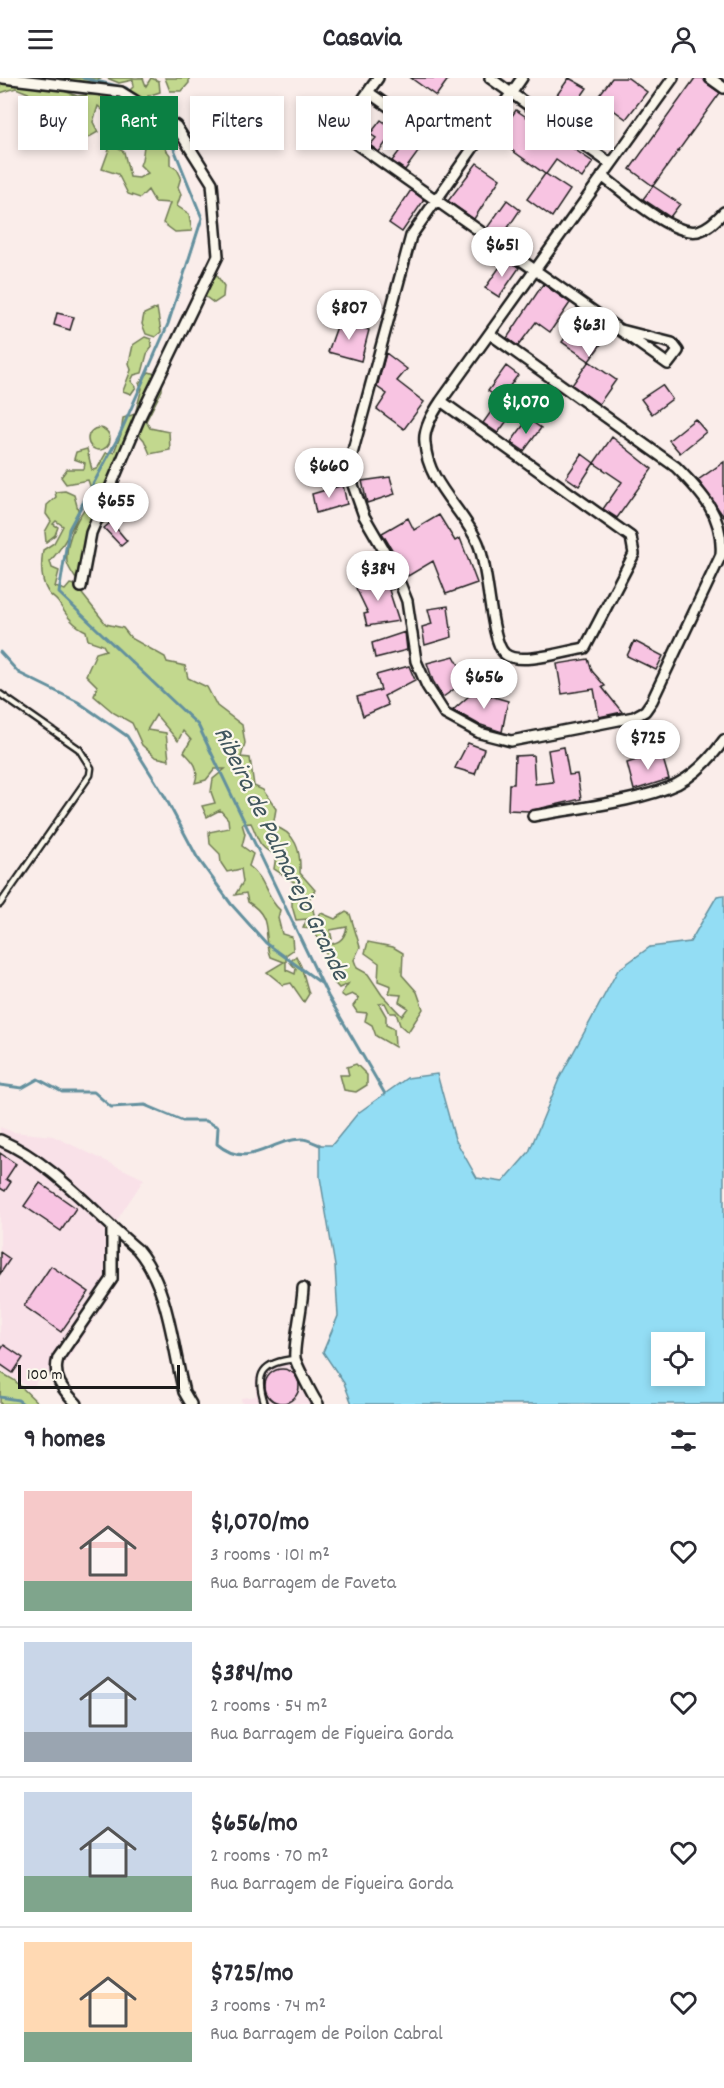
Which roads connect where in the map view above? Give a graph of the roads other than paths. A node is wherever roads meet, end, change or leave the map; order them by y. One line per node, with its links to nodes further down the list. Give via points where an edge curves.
1 (3, 78): 20 (street, via 121,92 177,126 212,183 218,256 140,417 91,533)
2 (378, 78): 8 (street)
3 (490, 78): 9 (street)
4 (522, 78): 9 (street)
5 (673, 78): 11 (street)
6 (710, 78): 7 (street)
7 (724, 88)
8 (368, 92): 10 (street); 13 (street, via 350,129 355,143)
9 (511, 93): 11 (street); 13 (street)
10 (383, 103)
11 (611, 164): 12 (street)
12 (602, 176): 14 (street, via 668,224 684,231 698,231 711,225); 15 (street)
13 (436, 200): 15 (street); 19 (street, via 411,236 352,454 353,484 364,516 393,566 407,601 416,661 446,714 480,733 511,741 634,717 645,711)
14 (724, 212)
15 (534, 270): 16 (street); 17 (street)
16 (621, 330): 16 (street, via 672,343 678,351 669,364)
17 (490, 334): 18 (street); 19 (street, via 676,467 720,523)
18 (441, 401): 18 (street, via 431,417 424,442 430,470 479,544 498,647 506,656 519,660 585,648 633,554 631,537)
19 (722, 556)
20 (81, 587)
21 (0, 694): 24 (lane, via 79,749 91,768 90,775)
22 (724, 740): 23 (street, via 704,764 677,783 642,795)
23 (533, 816)
24 (0, 904)
25 (0, 1140): 26 (street, via 48,1170)
26 (112, 1228): 29 (street, via 112,1279 58,1358 55,1369 61,1386); 30 (street, via 137,1249 156,1277 184,1392)
27 (303, 1288): 28 (street)
28 (295, 1359): 31 (lane, via 275,1362 263,1372 260,1388); 32 (street)
29 (77, 1404)
30 (191, 1404)
31 (265, 1404)
32 (318, 1404)

